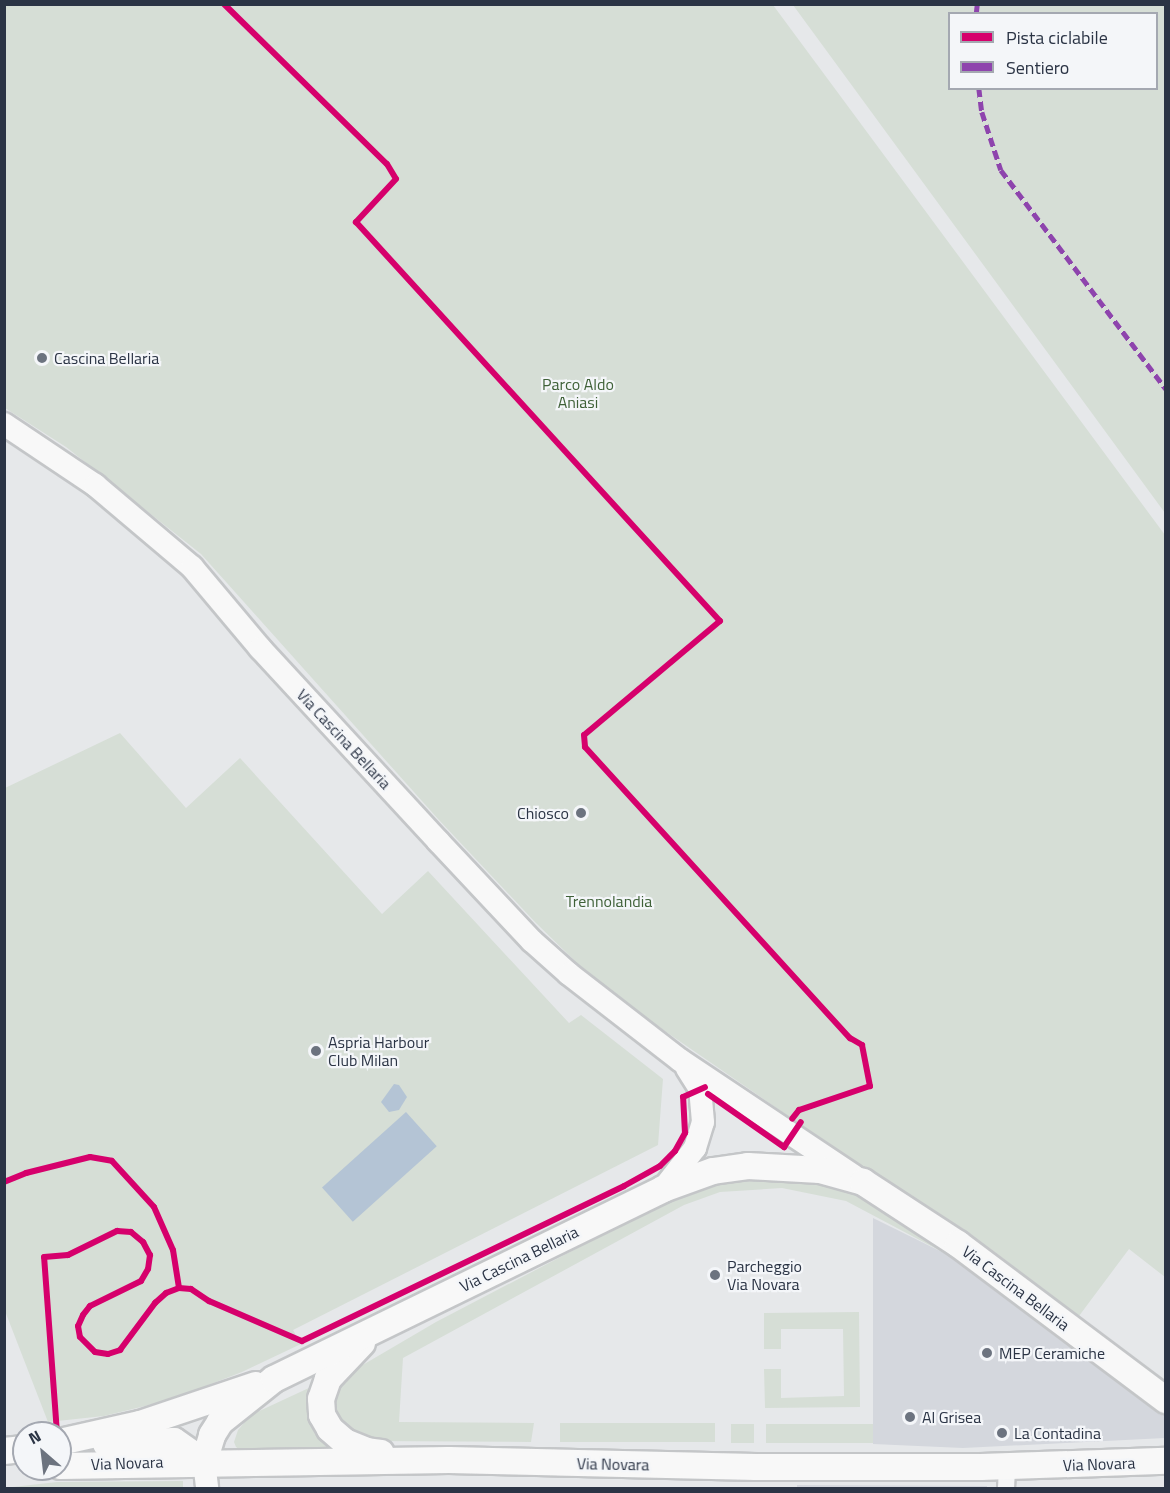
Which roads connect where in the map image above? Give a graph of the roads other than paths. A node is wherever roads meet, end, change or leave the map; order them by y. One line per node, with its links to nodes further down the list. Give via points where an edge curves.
1 (4, 424): 2 (street, Via Cascina Bellaria, via 95,485 192,567 260,648 532,941 568,974)
2 (680, 1060): 3 (street, Via Cascina Bellaria); 4 (street, Via Cascina Bellaria, via 700,1089 704,1122 695,1148)
3 (863, 1182): 4 (main road, Via Cascina Bellaria, via 820,1170 748,1166 713,1172); 7 (main road, Via Cascina Bellaria, via 958,1244)
4 (663, 1189): 5 (main road, Via Cascina Bellaria)
5 (375, 1329): 6 (main road, Via Cascina Bellaria); 10 (main road, via 328,1379 321,1399 324,1421 345,1442 368,1451)
6 (274, 1379): 8 (main road, Via Novara, via 140,1424); 12 (main road, via 220,1422)
7 (1166, 1400)
8 (72, 1439)
9 (72, 1446): 12 (main road, via 174,1441)
10 (449, 1460): 12 (main road, Via Novara); 14 (main road, Via Novara)
11 (1166, 1461): 14 (main road, Via Novara)
12 (204, 1462): 13 (main road, Via Novara); 15 (street)
13 (72, 1466)
14 (1006, 1477)
15 (207, 1488)

